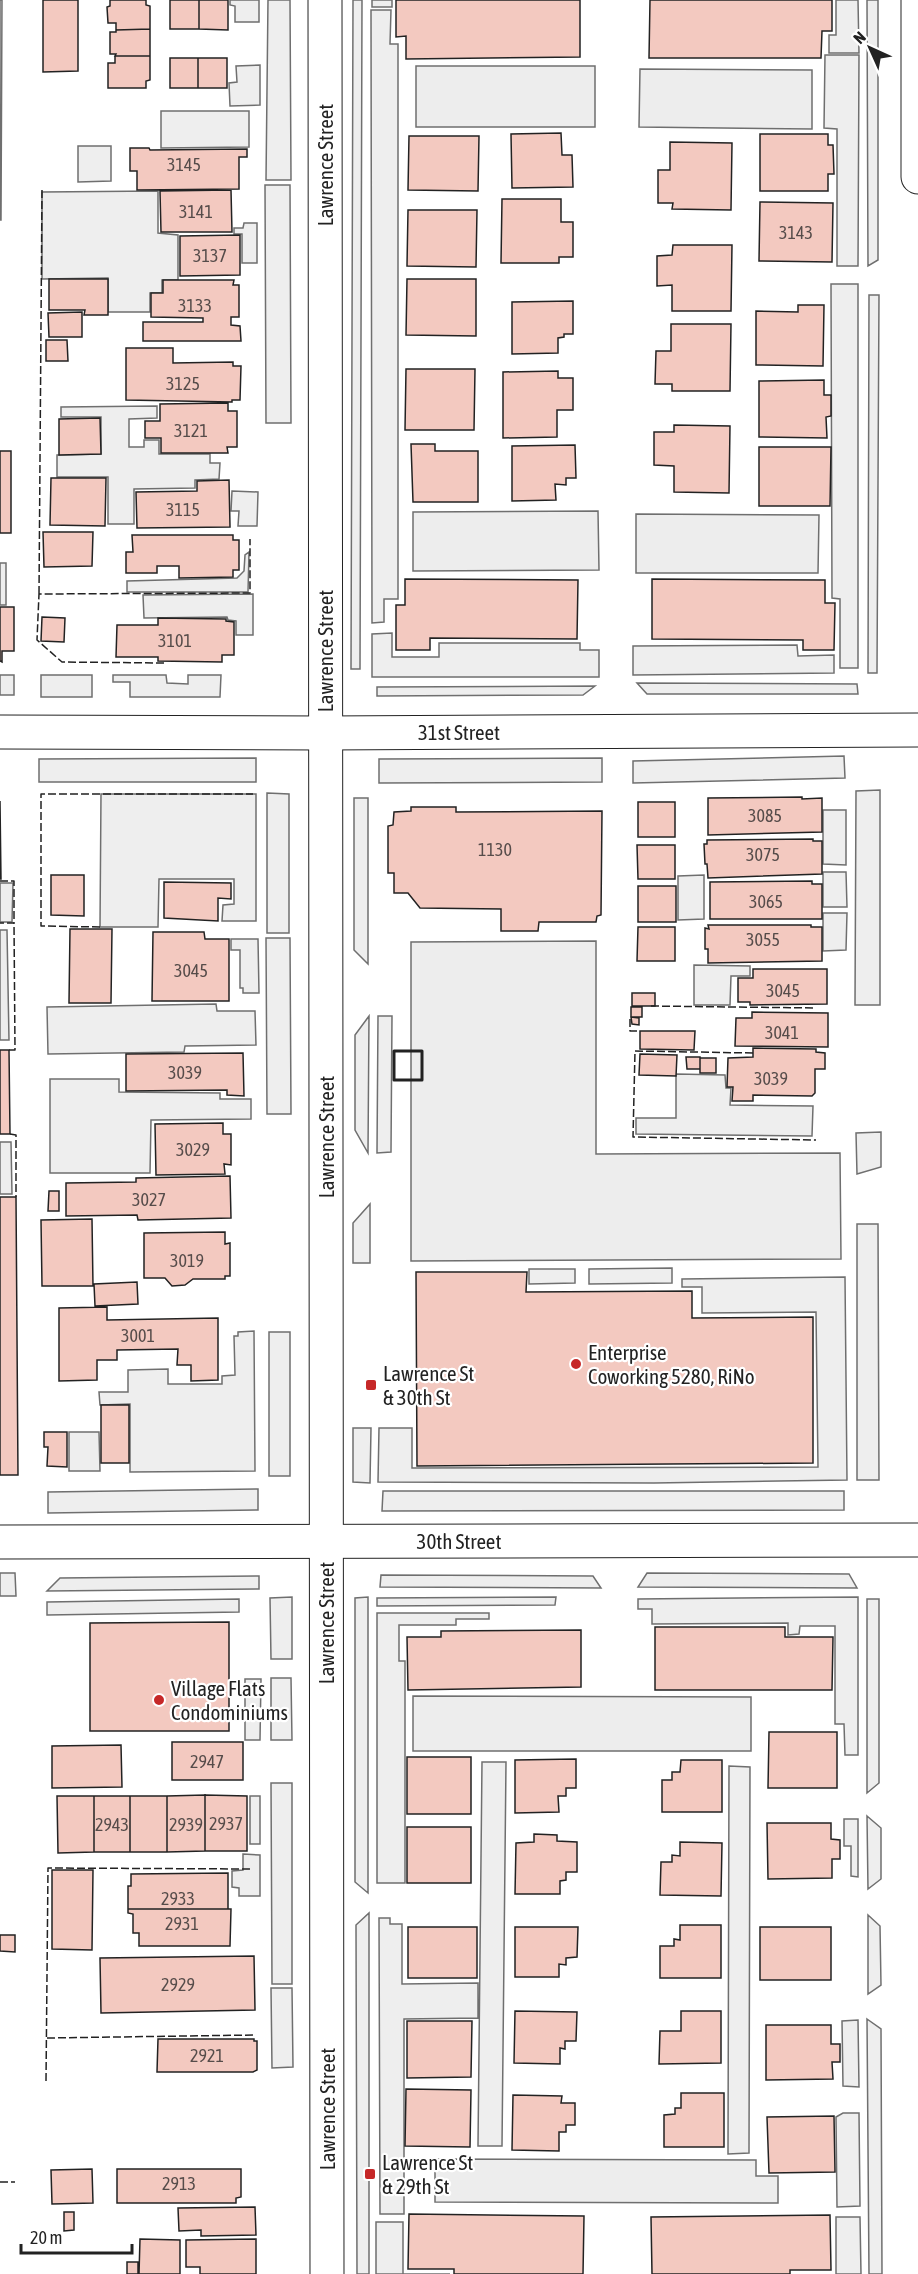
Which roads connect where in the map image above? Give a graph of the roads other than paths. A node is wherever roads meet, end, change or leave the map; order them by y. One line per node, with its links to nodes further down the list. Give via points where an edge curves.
1 (324, 0): 6 (street, Lawrence Street)
2 (918, 0): 3 (street)
3 (918, 177)
4 (918, 730): 6 (street, 31st Street)
5 (0, 732): 6 (street, 31st Street)
6 (325, 733): 8 (street, Lawrence Street)
7 (918, 1540): 8 (street, 30th Street)
8 (326, 1541): 9 (street, 30th Street); 10 (street, Lawrence Street)
9 (0, 1542)
10 (327, 2274)

